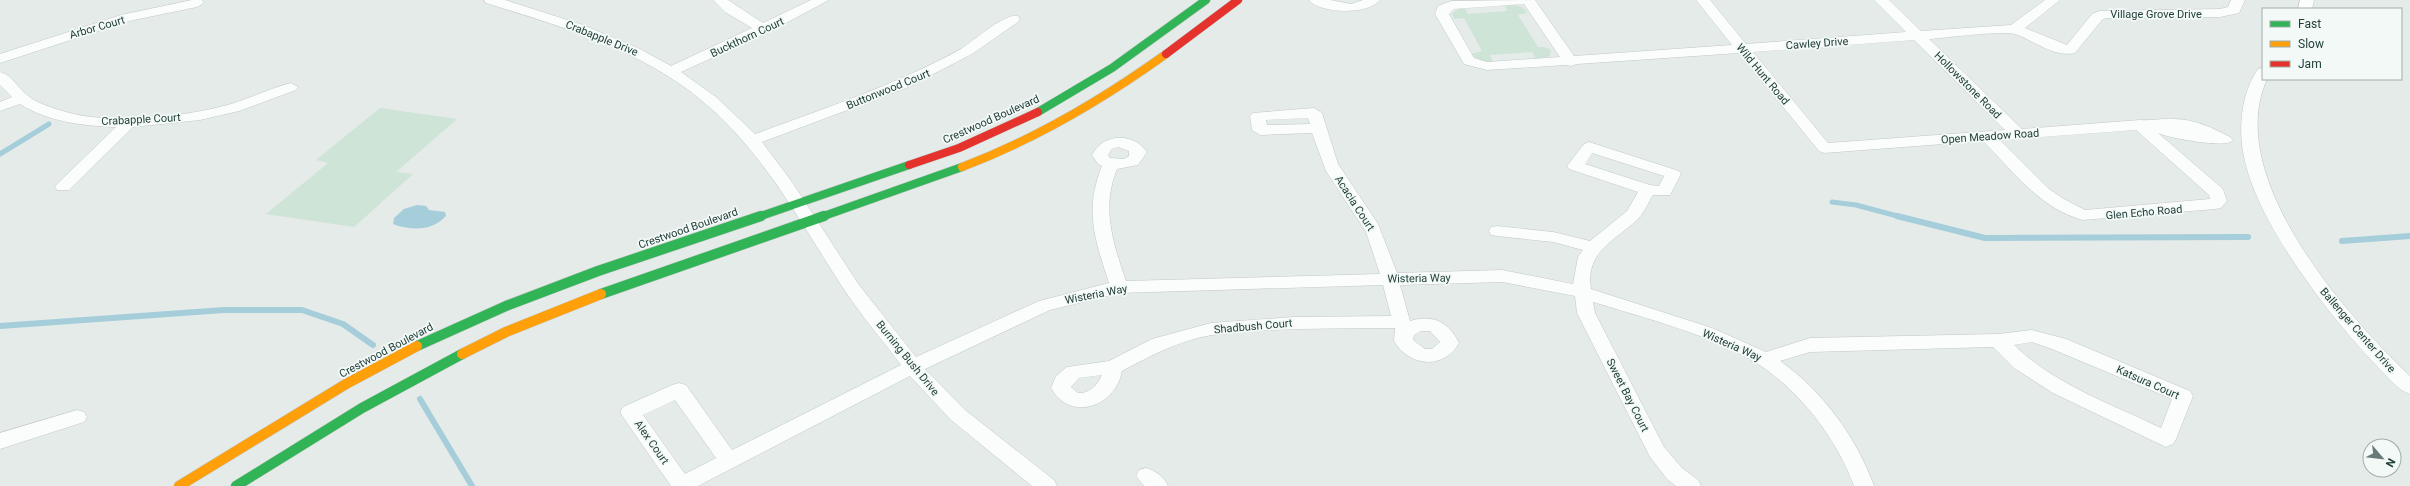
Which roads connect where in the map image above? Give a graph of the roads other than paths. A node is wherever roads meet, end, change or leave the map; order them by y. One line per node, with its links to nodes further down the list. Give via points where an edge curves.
1 (491, 0): 21 (street, Crabapple Drive, via 628,46)
2 (720, 0): 15 (street, via 730,9)
3 (822, 0): 15 (street, Buckthorn Court)
4 (1206, 0): 38 (main road, Crestwood Boulevard, via 1080,88 1042,111 959,148)
5 (1238, 0): 39 (main road, via 1120,86 1059,123 980,160)
6 (1316, 0): 7 (street, via 1350,8 1360,7)
7 (1372, 0)
8 (1527, 0): 20 (street); 20 (street, Cawley Drive, via 1451,5 1443,9 1442,14 1469,61 1476,64 1487,66)
9 (1703, 0): 18 (street, Wild Hunt Road)
10 (1881, 0): 17 (street, Hollowstone Road)
11 (2053, 0): 16 (street)
12 (2238, 0): 16 (street, Village Grove Drive, via 2234,10 2220,13 2104,14 2097,17 2070,50 2056,47)
13 (197, 3): 19 (street, Arbor Court, via 126,18)
14 (1013, 19): 32 (street, Buttonwood Court, via 967,51 901,85)
15 (764, 29): 21 (street, Buckthorn Court)
16 (2015, 29): 17 (street, Cawley Drive)
17 (1919, 36): 18 (street, Cawley Drive); 30 (street, Hollowstone Road)
18 (1742, 49): 20 (street, Cawley Drive); 34 (street, Wild Hunt Road)
19 (0, 59)
20 (1571, 62)
21 (672, 71): 32 (street, Crabapple Drive, via 712,100)
22 (2262, 74): 33 (street, Ballenger Center Drive, via 2255,86 2251,105)
23 (0, 76): 25 (street, Crabapple Court)
24 (291, 86): 27 (street, Crabapple Court, via 268,98 235,108 165,120)
25 (22, 98): 26 (street); 27 (street, Crabapple Court, via 36,107 62,116 94,122)
26 (0, 107)
27 (131, 122): 36 (street)
28 (2148, 125): 30 (street, Open Meadow Road); 31 (street, Glen Echo Road, via 2217,193 2219,200 2215,204 2083,215 2069,211 2054,202); 33 (street, Open Meadow Road, via 2180,134 2225,140)
29 (1319, 128): 42 (street, Acacia Court, via 1334,170 1366,215 1375,233)
30 (2017, 133): 31 (street, Open Meadow Road)
31 (1986, 136): 34 (street, Open Meadow Road)
32 (754, 140): 38 (street, Crabapple Drive)
33 (2252, 147): 50 (street, Ballenger Center Drive, via 2254,168 2294,248 2331,302 2385,364)
34 (1824, 148)
35 (1112, 164): 43 (street, via 1100,191 1100,225)
36 (63, 187)
37 (1648, 190): 37 (street, via 1633,185 1575,166 1589,147 1673,174 1664,191); 41 (street, via 1633,214)
38 (800, 203): 39 (street, Burning Bush Drive); 54 (main road, Crestwood Boulevard, via 598,271 506,306 425,342 346,384)
39 (812, 222): 48 (street, Burning Bush Drive, via 848,282); 55 (main road, via 601,294 506,332 429,370 362,408)
40 (1497, 231): 41 (street, via 1553,237)
41 (1593, 247): 44 (street, Sweet Bay Court, via 1581,279)
42 (1389, 279): 43 (street, Wisteria Way); 44 (street, Wisteria Way, via 1502,276); 45 (street, Acacia Court)
43 (1119, 287): 48 (street, Wisteria Way, via 1045,305)
44 (1582, 293): 47 (street, Wisteria Way, via 1694,329); 57 (street, Sweet Bay Court, via 1586,313 1657,452 1675,474)
45 (1403, 327): 49 (street, Shadbush Court, via 1294,322 1211,329 1159,344)
46 (1998, 340): 46 (street, Katsura Court, via 2021,363 2060,388 2166,439 2183,396 2059,344 2032,336); 47 (street, Katsura Court, via 1810,345)
47 (1764, 359): 58 (street, Wisteria Way, via 1786,376 1828,422 1849,453)
48 (912, 367): 53 (street, Alex Court); 56 (street, Burning Bush Drive, via 945,403)
49 (1113, 367)
50 (2410, 387)
51 (77, 417): 52 (street)
52 (0, 441)
53 (729, 461): 53 (street, Alex Court, via 679,390 630,412 682,485)
54 (178, 486)
55 (236, 486)
56 (1047, 486)
57 (1691, 486)
58 (1864, 486)

